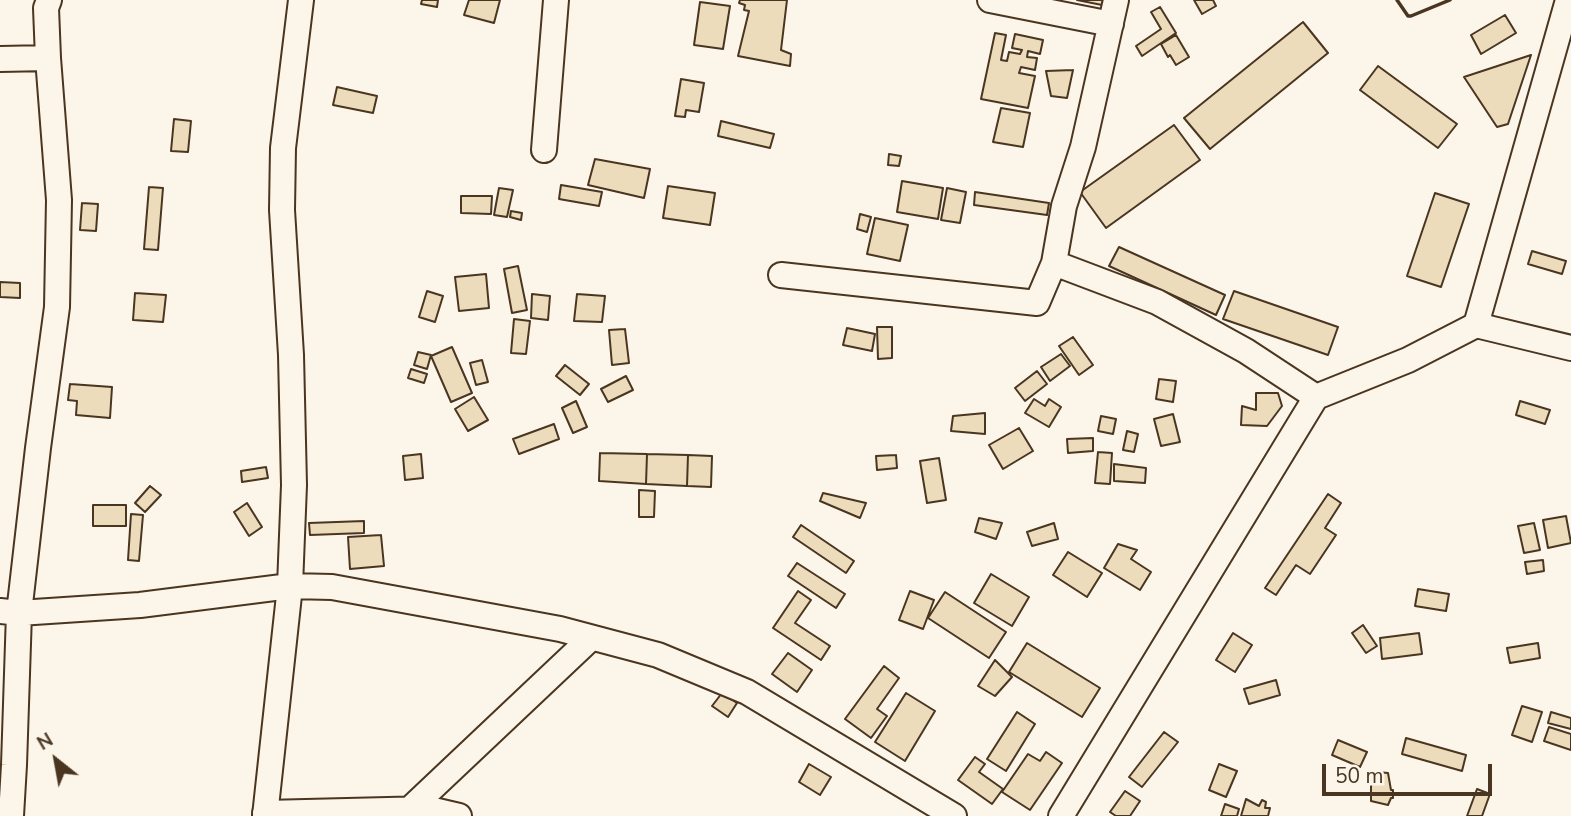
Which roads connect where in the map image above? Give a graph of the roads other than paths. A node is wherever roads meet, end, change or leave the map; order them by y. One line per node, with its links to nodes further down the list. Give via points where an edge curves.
1 (50, 0): 7 (street, via 46,8)
2 (301, 0): 15 (street, via 283,148 294,485)
3 (556, 0): 9 (street)
4 (990, 0): 6 (street)
5 (1568, 0): 12 (street)
6 (1114, 12): 10 (street, via 1083,148 1064,206)
7 (48, 58): 8 (street); 16 (street, via 59,200 57,307)
8 (0, 59)
9 (544, 150)
10 (1054, 263): 11 (street, via 1038,303); 14 (street, via 1157,302 1246,351)
11 (781, 275)
12 (1476, 325): 13 (street); 14 (street, via 1408,360)
13 (1571, 348)
14 (1316, 397): 23 (street)
15 (290, 586): 16 (street, via 140,605); 17 (street, via 332,587); 19 (street)
16 (10, 612): 20 (street)
17 (592, 638): 18 (street); 22 (street, via 658,655 747,692)
18 (410, 809): 19 (street); 21 (street)
19 (265, 814)
20 (11, 816)
21 (459, 816)
22 (954, 816)
23 (1061, 816)

